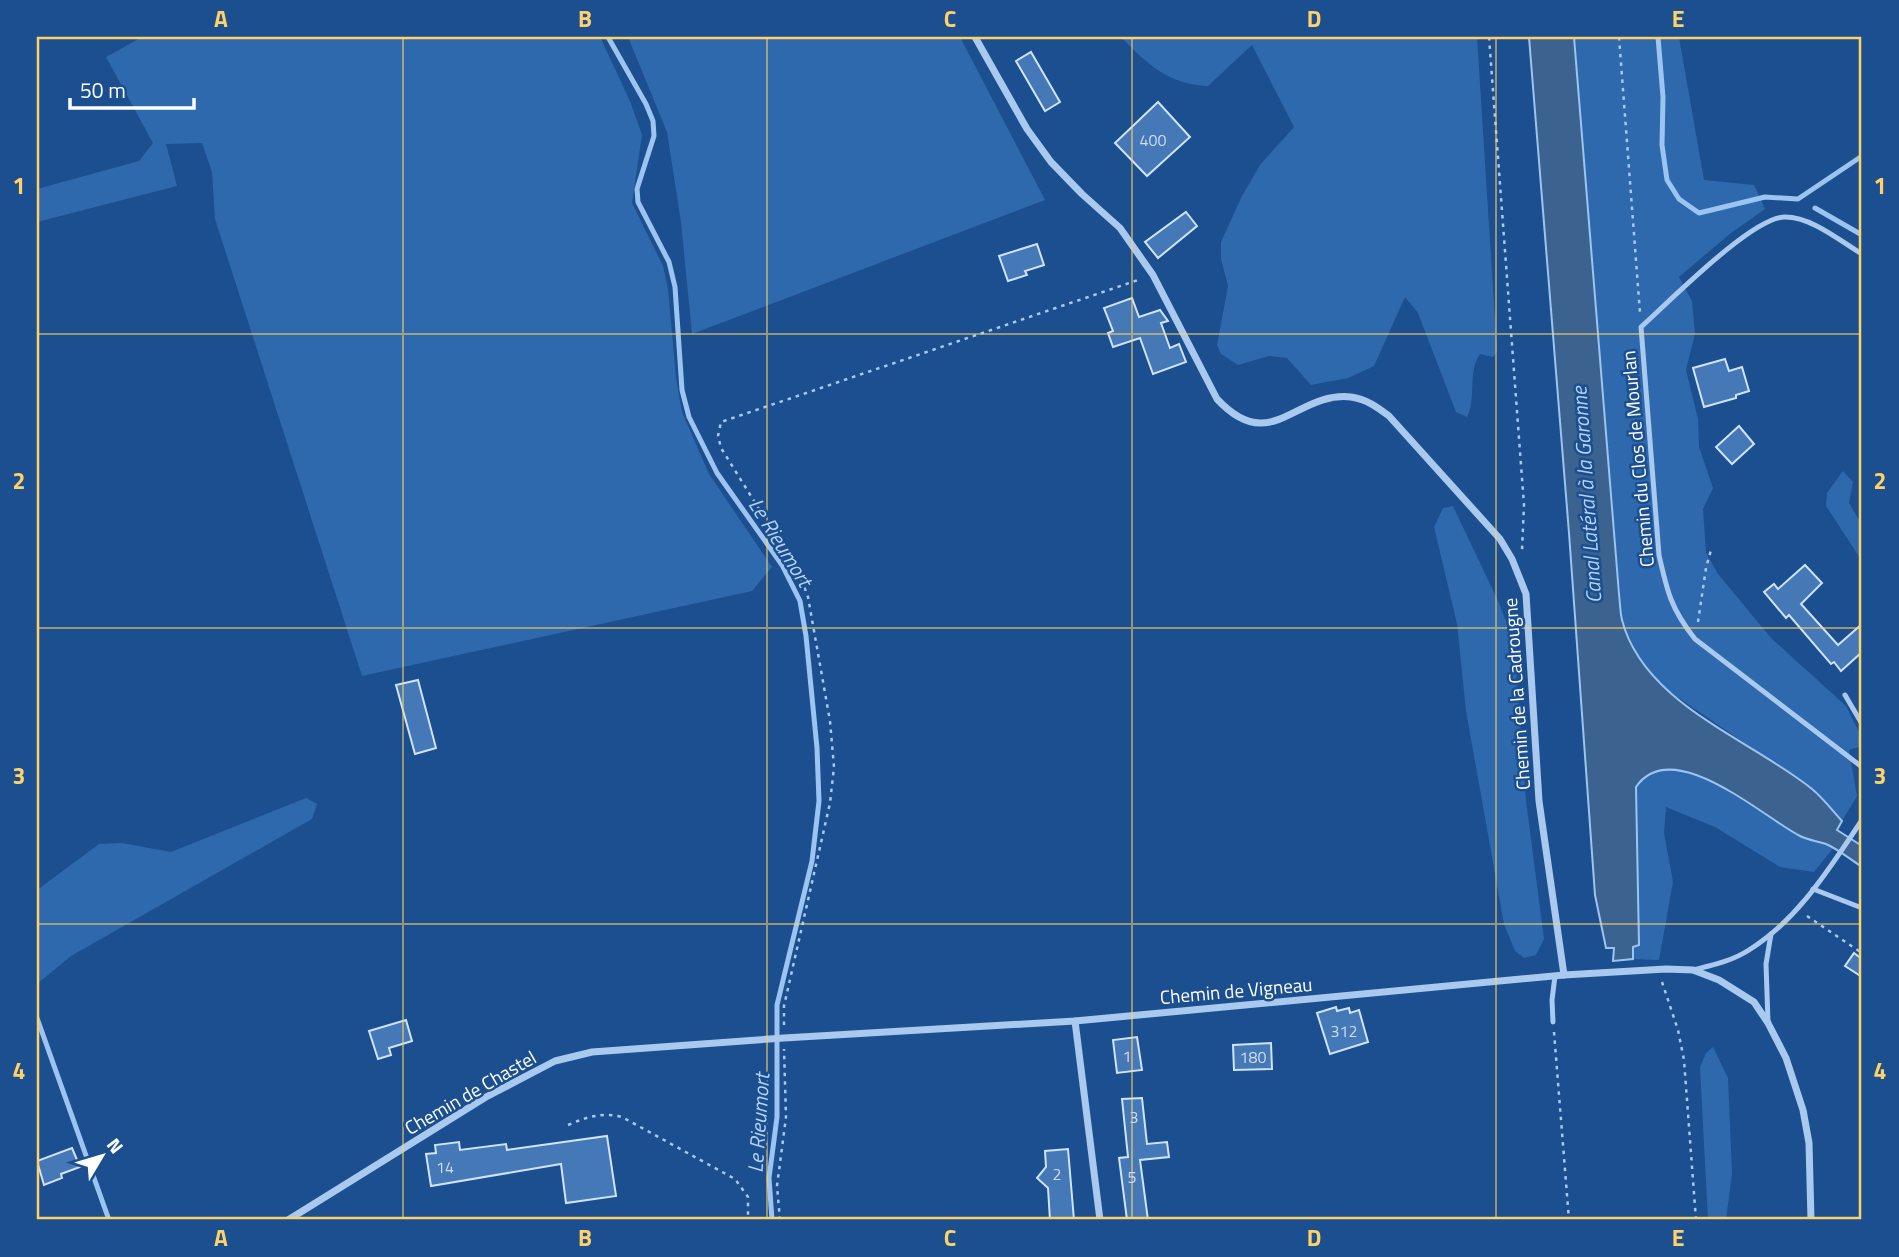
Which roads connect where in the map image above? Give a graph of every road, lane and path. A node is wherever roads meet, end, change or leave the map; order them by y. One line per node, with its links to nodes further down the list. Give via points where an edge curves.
1 (975, 37): 5 (street, Chemin de la Cadrougne, via 1051,162 1120,228)
2 (1489, 37): 7 (path, via 1524,505)
3 (1619, 37): 6 (path)
4 (1862, 254): 6 (lane, Chemin du Clos de Mourlan, via 1807,222 1785,217 1767,221 1738,240)
5 (1153, 275): 20 (street, Chemin de la Cadrougne, via 1217,399 1231,415 1266,424 1334,398 1369,402 1389,416 1500,539 1512,559 1525,594 1539,801); 25 (path, via 721,422 721,448 799,573 830,721 834,767 830,803 784,1006)
6 (1641, 327): 9 (lane, Chemin du Clos de Mourlan, via 1659,555 1678,617)
7 (1522, 550)
8 (1711, 550): 9 (path)
9 (1695, 639): 12 (lane, Chemin du Clos de Mourlan)
10 (1844, 695): 11 (lane)
11 (1862, 724)
12 (1862, 768)
13 (1862, 820): 14 (lane)
14 (1813, 890): 15 (lane); 16 (lane)
15 (1862, 908)
16 (1797, 909): 17 (lane); 18 (path)
17 (1771, 934): 19 (lane, via 1748,951); 24 (lane, via 1766,964)
18 (1862, 953)
19 (1693, 970): 20 (street, Chemin de Vigneau); 24 (street, via 1754,1002)
20 (1560, 976): 22 (street, Chemin de Vigneau); 23 (lane, via 1552,1000)
21 (1661, 979): 32 (path, via 1684,1060)
22 (1075, 1021): 25 (street, Chemin de Vigneau); 30 (street)
23 (1553, 1021): 31 (path)
24 (1769, 1023): 33 (street, via 1803,1110 1809,1143)
25 (782, 1038): 28 (street, Chemin de Chastel, via 592,1052 555,1061 486,1097); 29 (path, via 786,1117 777,1186)
26 (568, 1125): 27 (path, via 606,1113 621,1117 735,1179 748,1196)
27 (748, 1217)
28 (288, 1220)
29 (780, 1220)
30 (1100, 1220)
31 (1569, 1220)
32 (1696, 1220)
33 (1811, 1220)

